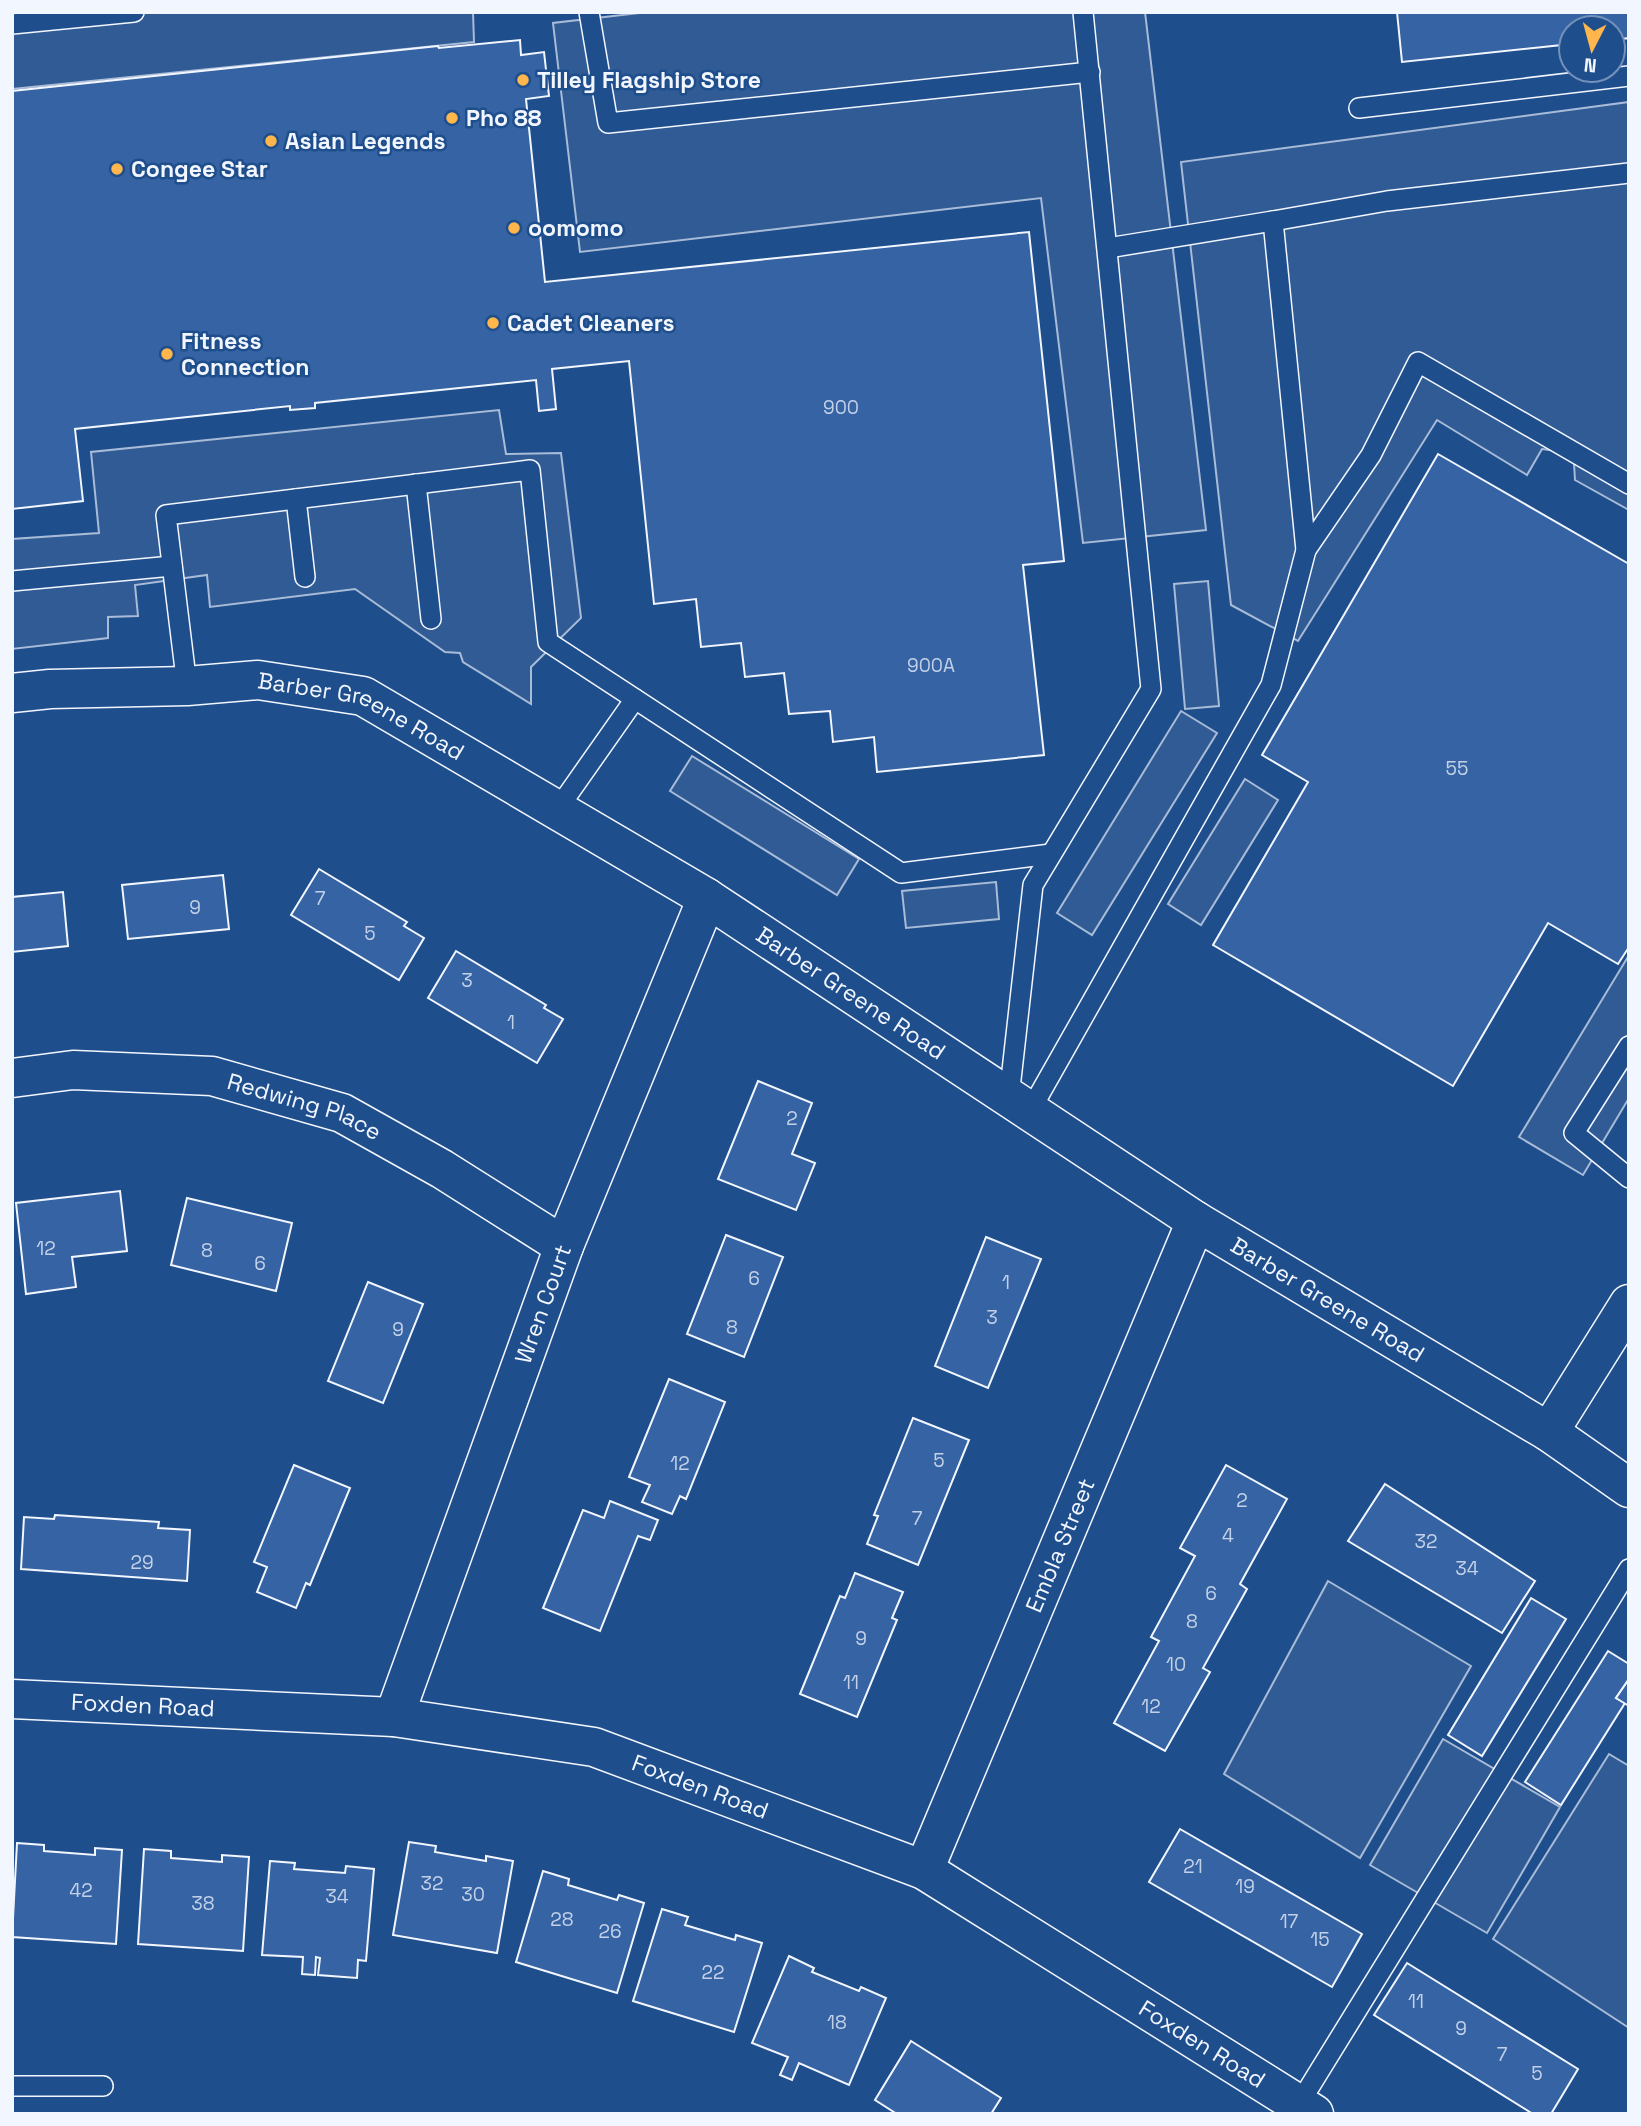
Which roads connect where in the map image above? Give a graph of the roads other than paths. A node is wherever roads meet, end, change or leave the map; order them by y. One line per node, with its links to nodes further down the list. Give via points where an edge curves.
1 (134, 12): 4 (lane)
2 (589, 12): 5 (lane, via 608,123)
3 (1083, 12): 5 (lane)
4 (12, 24)
5 (1090, 72): 10 (lane)
6 (1629, 76): 7 (lane)
7 (1359, 108)
8 (1629, 173): 9 (lane, via 1387,201)
9 (1273, 221): 10 (lane); 14 (lane)
10 (1108, 248): 23 (lane, via 1151,689)
11 (416, 484): 13 (lane); 18 (lane); 21 (lane, via 530,470 548,642)
12 (1629, 484): 14 (lane, via 1418,362 1371,455)
13 (296, 499): 15 (lane, via 166,515); 16 (lane)
14 (1307, 550): 27 (lane, via 1271,685)
15 (172, 566): 17 (lane); 19 (lane)
16 (305, 578)
17 (12, 581)
18 (431, 619)
19 (187, 686): 20 (street, Barber Greene Road); 22 (street, Barber Greene Road, via 258,680 363,696)
20 (12, 693)
21 (635, 699): 22 (lane); 23 (lane, via 901,873)
22 (557, 810): 24 (street, Barber Greene Road)
23 (1051, 854): 27 (lane, via 1033,885)
24 (707, 898): 27 (street, Barber Greene Road); 30 (street, Wren Court)
25 (1629, 1046): 28 (lane, via 1574,1133)
26 (12, 1078): 30 (street, Redwing Place, via 73,1070 212,1076 342,1112 443,1169)
27 (1020, 1104): 29 (street, Barber Greene Road)
28 (1629, 1178)
29 (1196, 1221): 32 (street, Barber Greene Road); 37 (street, Embla Street)
30 (564, 1247): 36 (street, Wren Court)
31 (1629, 1304): 32 (street)
32 (1549, 1432): 33 (street, Barber Greene Road)
33 (1629, 1488)
34 (1629, 1569): 40 (lane)
35 (12, 1699): 36 (street, Foxden Road)
36 (394, 1717): 37 (street, Foxden Road, via 594,1747)
37 (924, 1870): 40 (street, Foxden Road)
38 (12, 2085): 39 (lane)
39 (103, 2086)
40 (1307, 2109)

